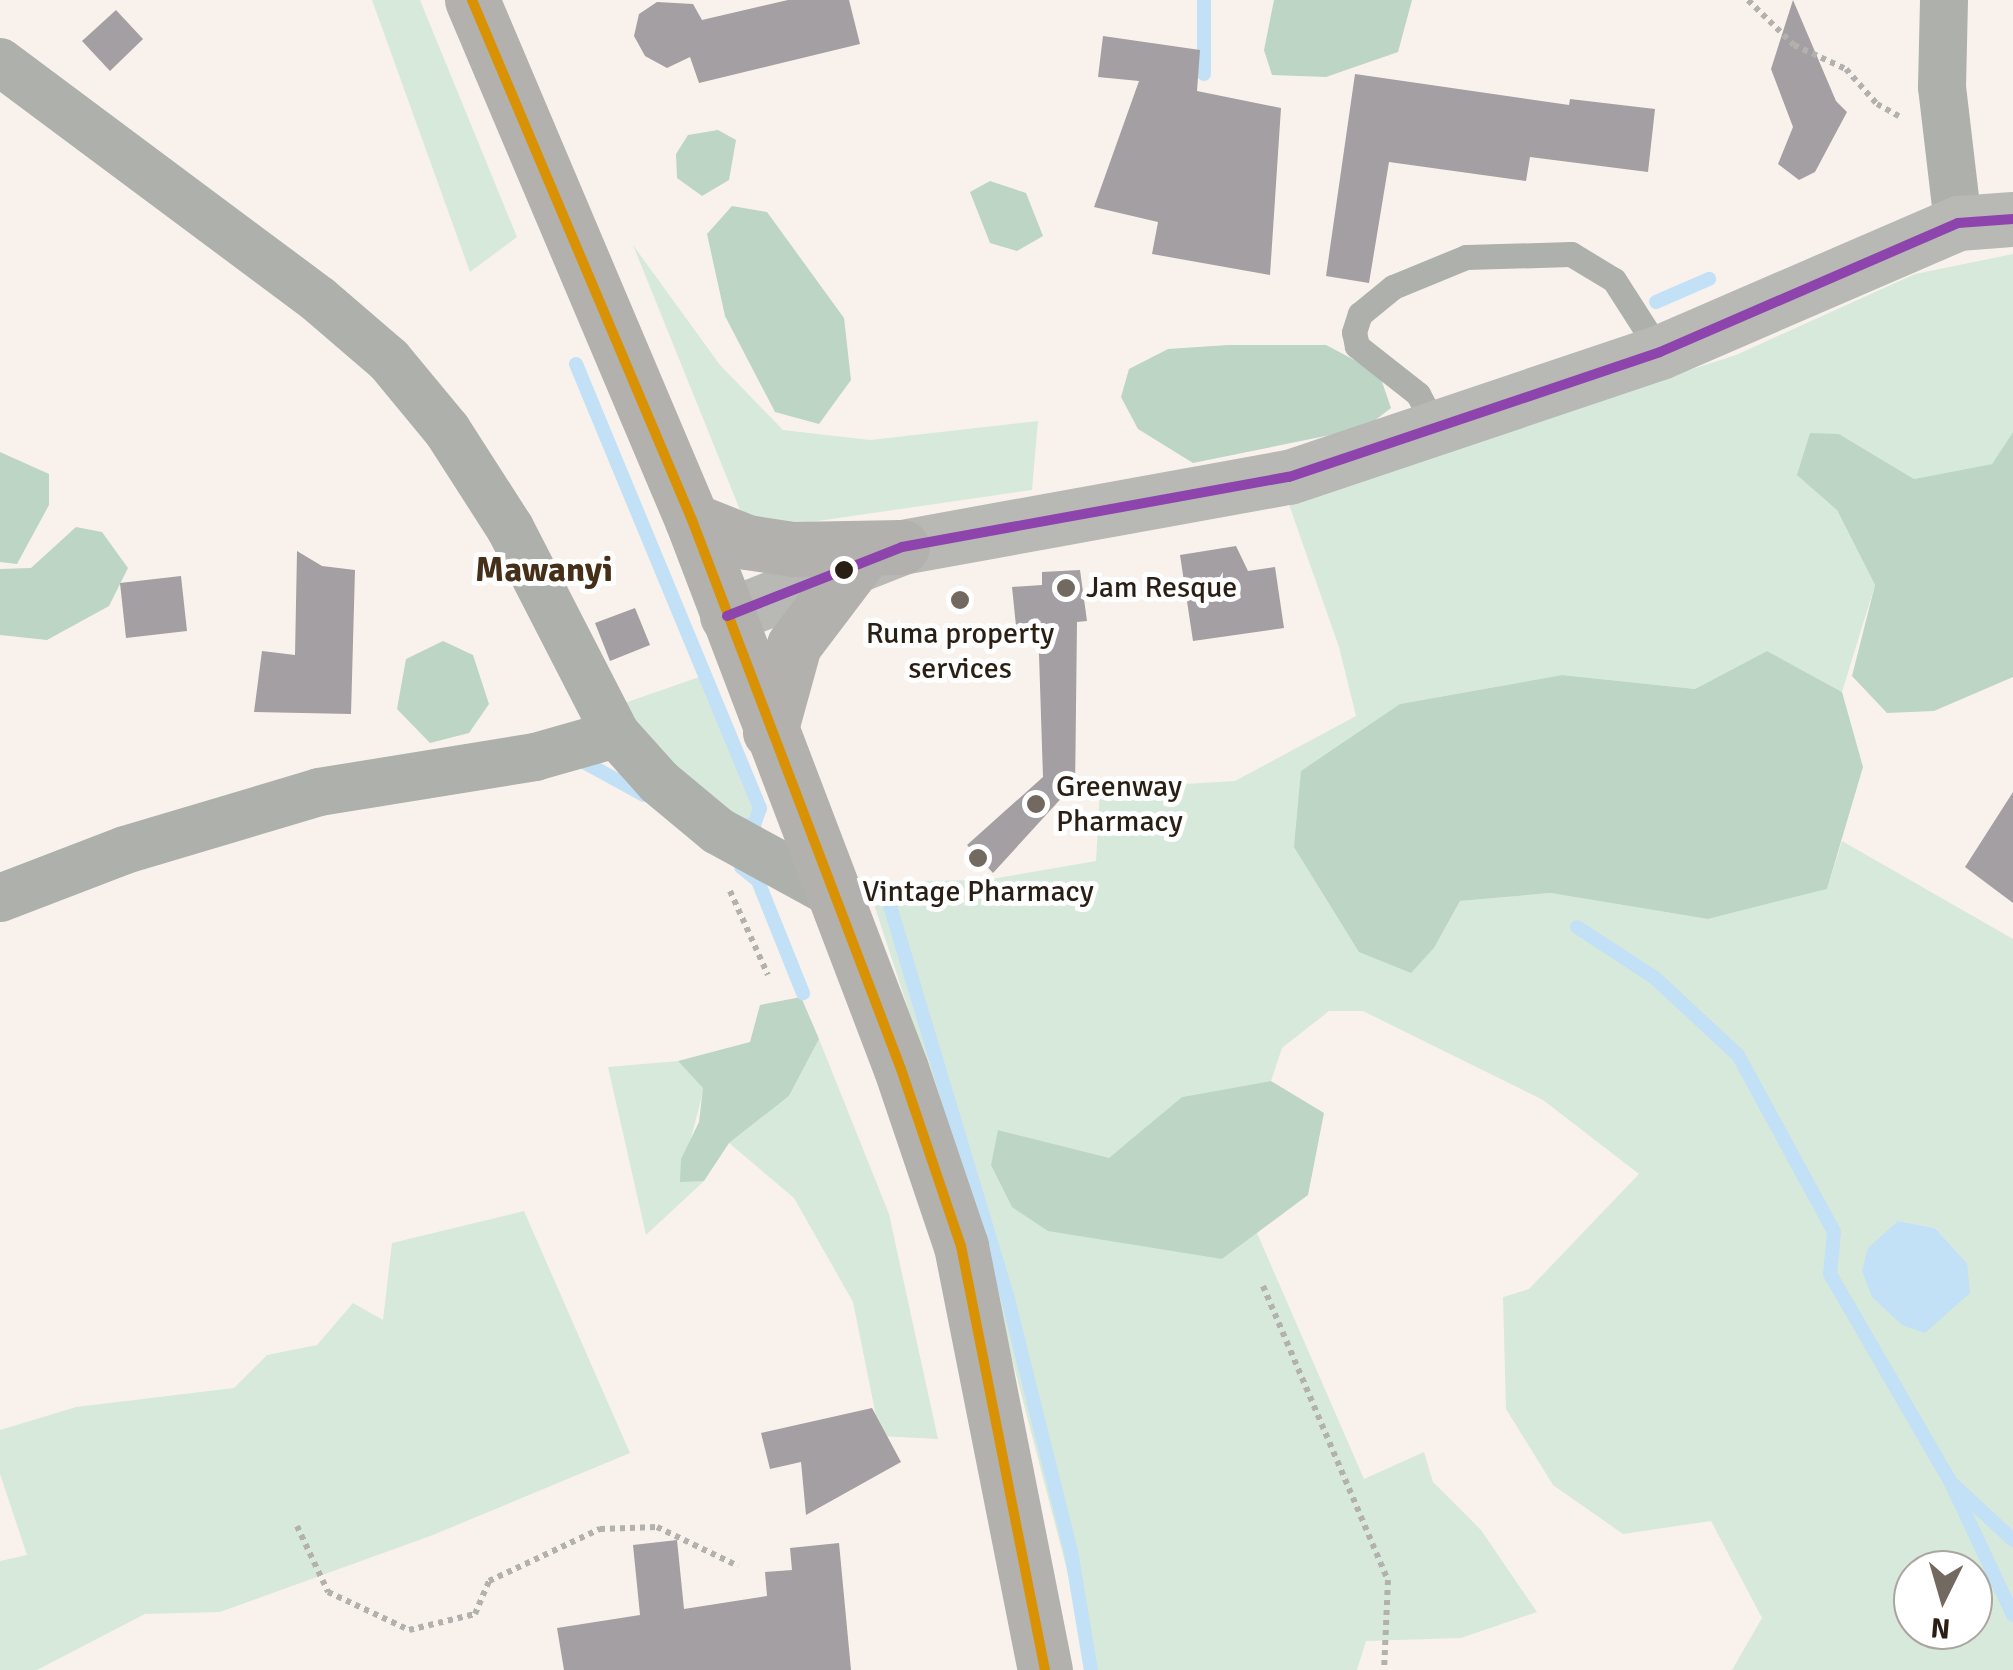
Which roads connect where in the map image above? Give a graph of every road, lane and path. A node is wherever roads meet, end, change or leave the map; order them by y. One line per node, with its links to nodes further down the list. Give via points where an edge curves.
1 (472, 0): 10 (main road)
2 (1748, 0): 5 (path, via 1794,45 1846,69 1878,104)
3 (1944, 0): 5 (street)
4 (0, 62): 14 (street, via 318,299 388,360 447,430 510,528)
5 (1949, 143): 7 (street)
6 (2013, 219): 7 (street)
7 (1958, 223): 8 (street)
8 (1660, 352): 9 (street); 9 (lane, via 1614,280 1571,254 1466,257 1393,286 1360,314 1354,332 1357,346 1418,394)
9 (1436, 428): 11 (street, via 1289,477)
10 (692, 520): 11 (main road, via 746,542); 12 (main road)
11 (881, 553): 12 (street); 13 (main road, via 794,645)
12 (728, 616): 13 (main road)
13 (770, 732): 16 (main road)
14 (616, 734): 16 (street, via 659,782 718,831); 17 (street, via 535,757 319,792 125,850)
15 (726, 881): 18 (path)
16 (837, 896): 22 (main road, via 960,1246)
17 (0, 898)
18 (768, 975)
19 (1264, 1286): 23 (path, via 1388,1580)
20 (297, 1526): 21 (path, via 328,1592 409,1630 475,1614 489,1580 600,1529 657,1527)
21 (738, 1566)
22 (1045, 1670)
23 (1384, 1670)

